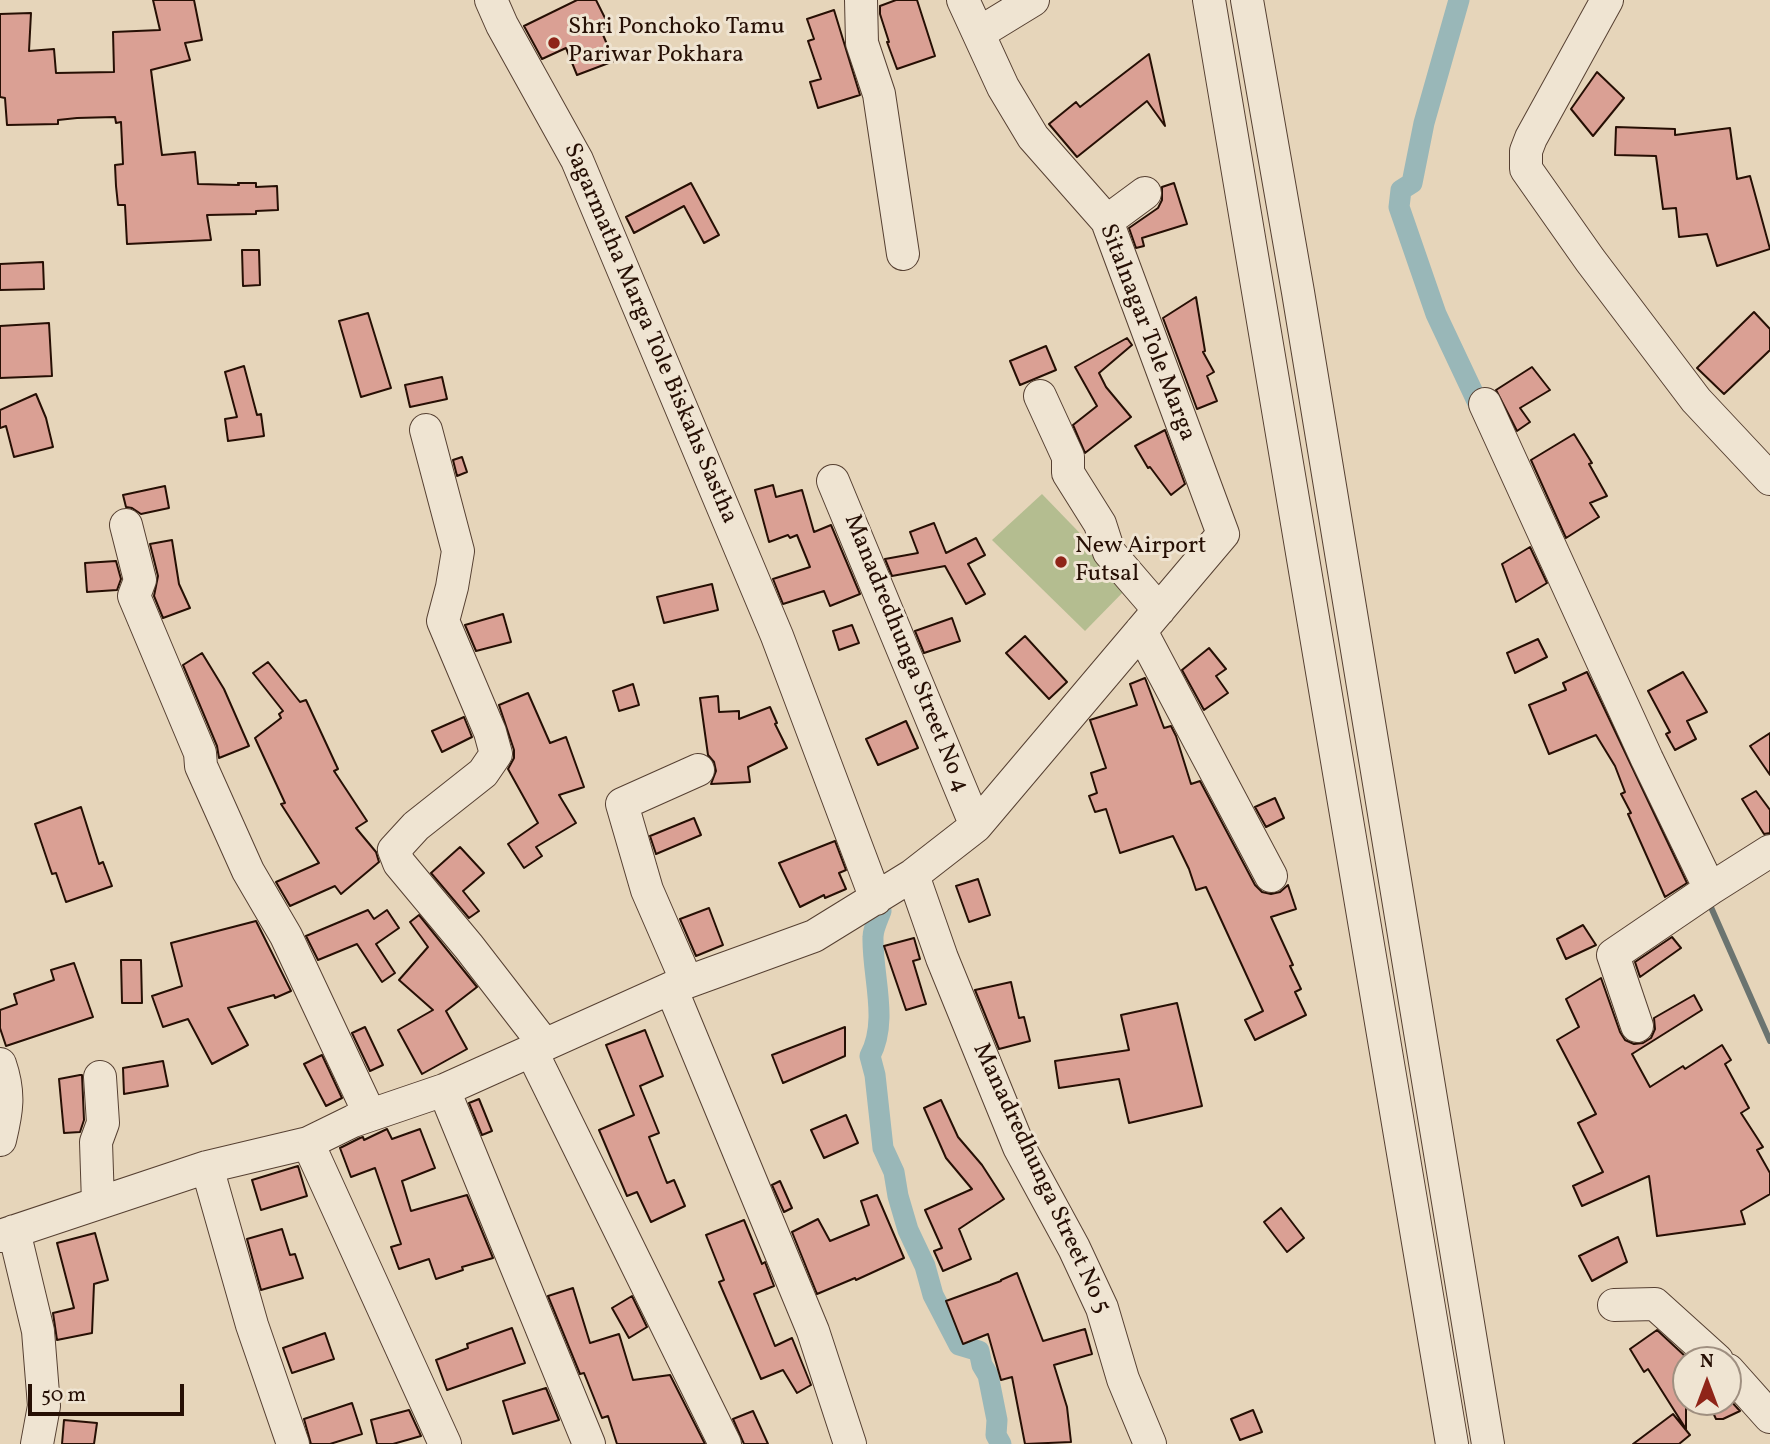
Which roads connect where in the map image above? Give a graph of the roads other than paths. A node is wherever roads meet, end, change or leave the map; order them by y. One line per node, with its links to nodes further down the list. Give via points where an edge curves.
1 (491, 0): 25 (street, Sagarmatha Marga Tole Biskahs Sastha, via 577,160 777,636)
2 (861, 0): 11 (street, via 862,43 879,94)
3 (963, 0): 8 (street, Sitalnagar Tole Marga)
4 (1033, 0): 8 (street)
5 (1209, 0): 49 (street)
6 (1247, 0): 50 (street)
7 (1607, 0): 15 (street, via 1531,138 1526,169 1696,400)
8 (979, 33): 10 (street, Sitalnagar Tole Marga, via 1003,87 1033,137)
9 (1145, 193): 10 (street)
10 (1107, 221): 18 (street, Sitalnagar Tole Marga, via 1223,534)
11 (903, 254)
12 (1040, 396): 18 (street, via 1068,457 1068,473)
13 (1485, 404): 24 (street)
14 (426, 430): 28 (street, via 457,551 443,621 496,754 483,773 416,826 394,850 399,863 469,947)
15 (1770, 479)
16 (833, 481): 20 (street, Manadredhunga Street No 4)
17 (126, 525): 32 (street, via 140,580 134,596 200,753 201,766)
18 (1150, 621): 20 (street); 23 (street)
19 (698, 769): 26 (street, via 622,804)
20 (976, 827): 22 (street)
21 (1770, 851): 24 (street)
22 (913, 875): 25 (street); 48 (street, Manadredhunga Street No 5, via 1019,1147 1102,1308)
23 (1270, 876)
24 (1710, 888): 27 (street, via 1613,955)
25 (876, 898): 26 (street, via 814,936)
26 (679, 985): 28 (street); 47 (street, via 813,1331)
27 (1637, 1026)
28 (538, 1047): 31 (street); 46 (street)
29 (0, 1064): 33 (street, via 8,1089)
30 (100, 1077): 36 (street, via 103,1123 96,1142)
31 (444, 1090): 32 (street); 45 (street)
32 (370, 1115): 34 (street)
33 (0, 1140)
34 (307, 1143): 35 (street); 44 (street)
35 (207, 1167): 36 (street); 43 (street, via 252,1325)
36 (98, 1203): 37 (street)
37 (4, 1231): 42 (street, via 38,1331 44,1406)
38 (1614, 1306): 39 (street, via 1656,1304)
39 (1702, 1346)
40 (1742, 1386): 41 (street)
41 (1770, 1417)
42 (37, 1444)
43 (293, 1444)
44 (445, 1444)
45 (589, 1444)
46 (725, 1444)
47 (850, 1444)
48 (1150, 1444)
49 (1452, 1444)
50 (1488, 1444)

